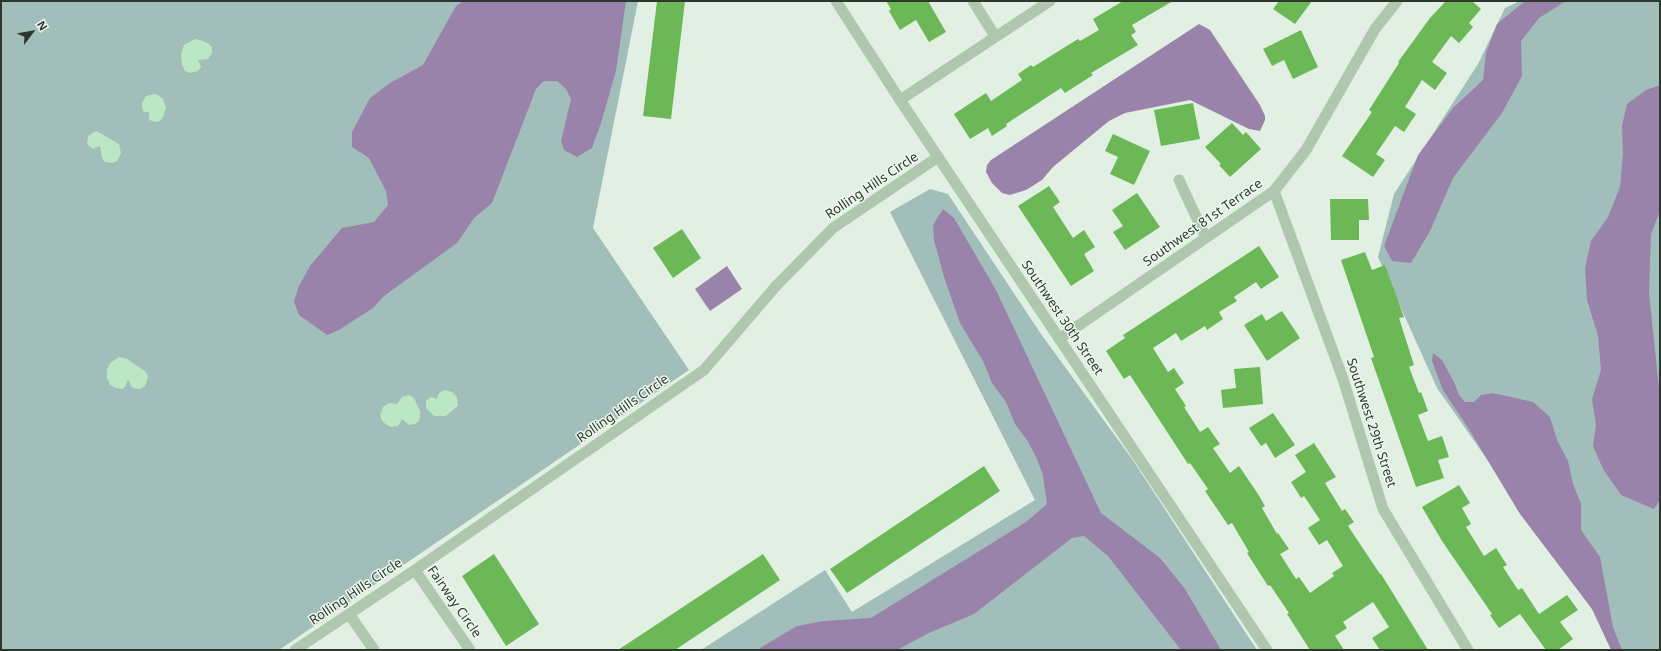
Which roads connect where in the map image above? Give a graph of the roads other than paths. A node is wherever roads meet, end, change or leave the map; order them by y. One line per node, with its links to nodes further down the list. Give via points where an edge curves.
1 (836, 1): 6 (street, Southwest 30th Street)
2 (973, 1): 5 (street)
3 (1050, 1): 5 (street)
4 (1397, 1): 9 (street, Southwest 81st Terrace, via 1375,29 1306,150)
5 (995, 36): 6 (street)
6 (900, 100): 7 (street, Southwest 30th Street)
7 (938, 157): 11 (street, Southwest 30th Street); 12 (street, Rolling Hills Circle, via 833,228 776,286 704,370)
8 (1179, 180): 10 (street)
9 (1274, 191): 10 (street, Southwest 81st Terrace); 18 (street, Southwest 29th Street, via 1343,379 1383,509)
10 (1206, 238): 11 (street, Southwest 81st Terrace)
11 (1059, 339): 17 (street, Southwest 30th Street)
12 (415, 570): 13 (street, Rolling Hills Circle); 16 (street, Fairway Circle)
13 (349, 614): 14 (street, Rolling Hills Circle); 15 (street)
14 (295, 650)
15 (374, 650)
16 (470, 650)
17 (1267, 650)
18 (1468, 650)

